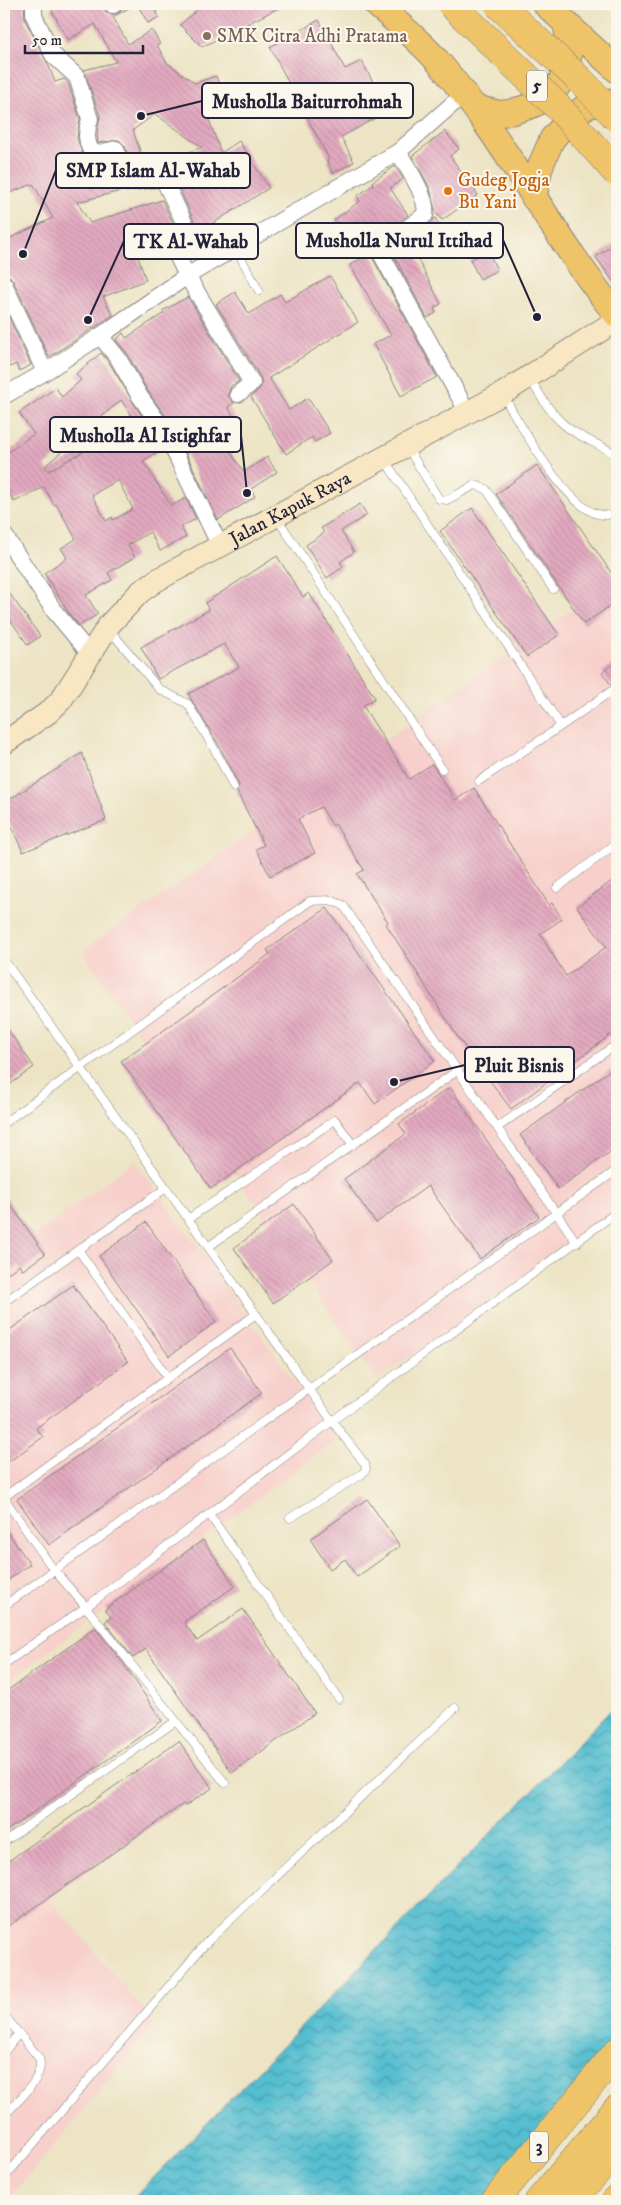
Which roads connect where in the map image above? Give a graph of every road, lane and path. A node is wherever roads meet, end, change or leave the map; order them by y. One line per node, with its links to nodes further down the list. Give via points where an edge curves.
1 (34, 4): 15 (street, via 34,16 54,55 78,77 90,119 86,130 90,150 94,154 116,148 127,183 164,178 191,238 176,253)
2 (376, 4): 9 (main road, via 439,62)
3 (451, 4): 12 (highway, 5, bridge, via 560,108)
4 (498, 4): 10 (highway, 5, bridge)
5 (545, 4): 6 (main road)
6 (564, 22): 7 (main road); 9 (main road, via 570,52 563,80 552,94 537,105 509,113 496,113)
7 (617, 70)
8 (617, 100): 13 (main road, via 586,106 552,139 540,167)
9 (469, 101): 11 (street); 13 (main road)
10 (617, 118)
11 (398, 152): 14 (street); 26 (street, via 411,173 426,208 425,215 382,247 380,252)
12 (617, 173)
13 (534, 198): 18 (main road)
14 (234, 247): 15 (street); 17 (lane)
15 (187, 276): 20 (street); 23 (street, via 251,382)
16 (4, 284): 21 (street)
17 (260, 291)
18 (617, 315)
19 (617, 320): 22 (main road, Jalan Kapuk Raya)
20 (100, 336): 21 (street); 33 (street, via 118,358 164,432)
21 (45, 372): 25 (street)
22 (529, 377): 24 (main road, Jalan Kapuk Raya); 28 (lane, via 560,421)
23 (238, 394)
24 (502, 394): 26 (main road, Jalan Kapuk Raya); 30 (lane, via 552,474 569,494 591,512)
25 (4, 396)
26 (468, 413): 27 (main road, Jalan Kapuk Raya)
27 (406, 446): 29 (main road, Jalan Kapuk Raya); 34 (lane, via 439,499 448,500 475,485 486,489)
28 (617, 455)
29 (384, 458): 31 (main road, Jalan Kapuk Raya); 38 (lane)
30 (607, 515)
31 (276, 517): 33 (main road, Jalan Kapuk Raya); 40 (lane)
32 (4, 535): 36 (street, via 49,604)
33 (220, 546): 35 (main road, Jalan Kapuk Raya, via 140,592)
34 (553, 589)
35 (108, 628): 36 (main road, Jalan Kapuk Raya); 42 (lane, via 159,689 188,704)
36 (90, 654): 39 (main road, Jalan Kapuk Raya, via 61,700 49,712)
37 (613, 690): 38 (lane)
38 (561, 726): 41 (lane)
39 (4, 742)
40 (442, 770)
41 (479, 781)
42 (234, 788)
43 (617, 843): 44 (lane)
44 (557, 888)
45 (4, 960): 47 (lane)
46 (617, 1044): 50 (lane)
47 (79, 1066): 48 (lane, via 310,901 330,900 343,904); 49 (lane); 53 (lane)
48 (458, 1070): 50 (lane); 51 (lane)
49 (4, 1123)
50 (498, 1127): 55 (lane)
51 (353, 1145): 56 (lane, via 335,1120); 58 (lane)
52 (617, 1170): 55 (lane)
53 (166, 1188): 56 (lane); 59 (lane)
54 (617, 1212): 57 (lane)
55 (556, 1215): 57 (lane); 63 (lane)
56 (188, 1219): 58 (lane)
57 (577, 1244): 64 (lane)
58 (208, 1247): 61 (lane)
59 (79, 1251): 60 (lane); 62 (lane)
60 (4, 1302)
61 (256, 1314): 62 (lane); 63 (lane)
62 (168, 1378): 65 (lane)
63 (310, 1390): 64 (lane); 68 (lane)
64 (332, 1421): 66 (lane); 67 (lane, via 366,1469)
65 (4, 1497): 68 (lane)
66 (209, 1514): 70 (lane); 72 (lane)
67 (290, 1518)
68 (53, 1569): 69 (lane); 70 (lane)
69 (4, 1606)
70 (86, 1607): 71 (lane); 74 (lane)
71 (4, 1664)
72 (338, 1699)
73 (455, 1708): 84 (lane, via 206,1943)
74 (176, 1722): 75 (lane); 76 (lane)
75 (225, 1783)
76 (4, 1842)
77 (4, 2015): 78 (lane)
78 (19, 2033): 79 (lane); 82 (lane, via 39,2058 40,2069)
79 (4, 2052)
80 (617, 2052): 85 (highway, 3)
81 (617, 2109): 86 (highway, 3)
82 (4, 2116)
83 (617, 2149): 87 (highway)
84 (4, 2178)
85 (495, 2201)
86 (539, 2201)
87 (571, 2201)

